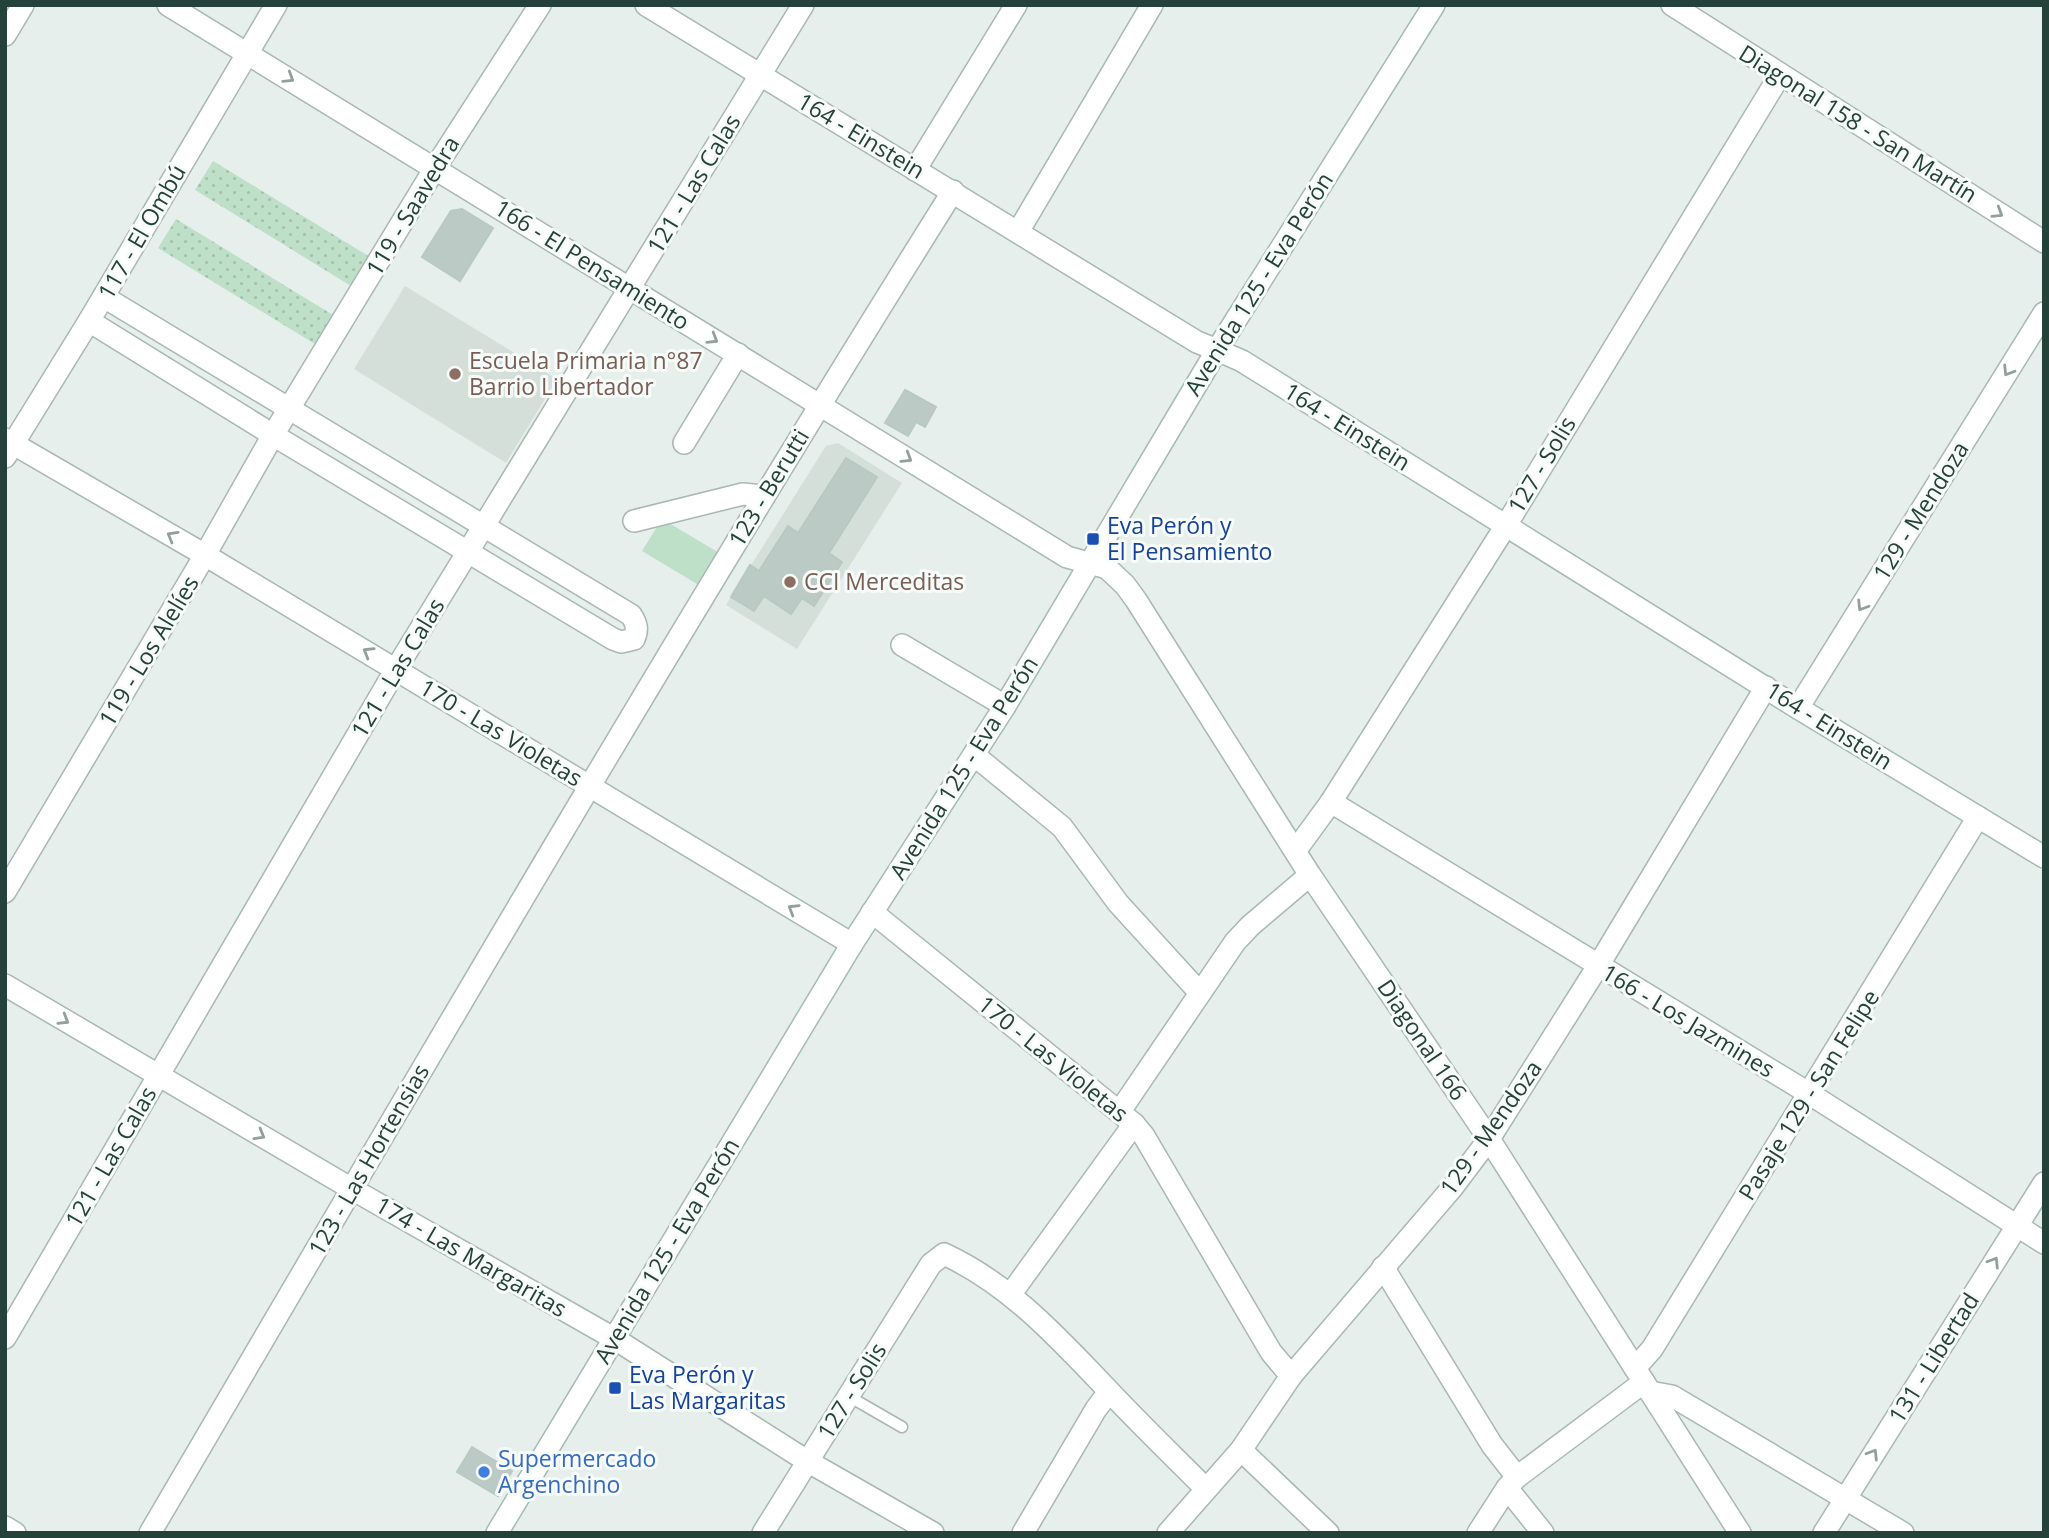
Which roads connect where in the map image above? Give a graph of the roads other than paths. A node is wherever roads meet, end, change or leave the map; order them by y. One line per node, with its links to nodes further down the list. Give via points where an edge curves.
1 (23, 5): 11 (street)
2 (168, 5): 12 (street, 166 - El Pensamiento)
3 (276, 5): 12 (street, 117 - El Ombú)
4 (540, 5): 15 (street, 119 - Saavedra)
5 (646, 5): 13 (street, 164 - Einstein)
6 (803, 5): 13 (street, 121 - Las Calas)
7 (1016, 5): 16 (street)
8 (1152, 5): 18 (street)
9 (1434, 5): 24 (street, Avenida 125 - Eva Perón)
10 (1672, 5): 14 (street, Diagonal 158 - San Martín)
11 (5, 35)
12 (247, 52): 15 (street, 166 - El Pensamiento, one-way to 15); 21 (street, 117 - El Ombú)
13 (760, 75): 16 (street, 164 - Einstein); 20 (street, 121 - Las Calas)
14 (1780, 75): 19 (street, Diagonal 158 - San Martín, one-way to 19); 34 (street, 127 - Solis)
15 (435, 168): 20 (street, 166 - El Pensamiento); 27 (street, 119 - Saavedra)
16 (915, 170): 17 (street, 164 - Einstein)
17 (953, 191): 18 (street, 164 - Einstein); 26 (street, 123 - Berutti)
18 (1018, 232): 24 (street, 164 - Einstein)
19 (2044, 242)
20 (630, 288): 25 (street, 166 - El Pensamiento, one-way to 25); 33 (street, 121 - Las Calas)
21 (104, 297): 23 (street, 117 - El Ombú); 27 (street)
22 (2044, 313): 42 (street, 129 - Mendoza, one-way to 42)
23 (89, 321): 28 (street); 30 (street, 117 - El Ombú)
24 (1217, 350): 34 (street, 164 - Einstein, via 1242,361); 37 (street, Avenida 125 - Eva Perón)
25 (738, 354): 26 (street, 166 - El Pensamiento); 29 (street)
26 (819, 404): 31 (street, 123 - Berutti); 37 (street, 166 - El Pensamiento, one-way to 37, via 1067,557)
27 (290, 408): 28 (street, 119 - Los Alelíes); 33 (street)
28 (273, 435): 35 (street); 36 (street, 119 - Los Alelíes)
29 (684, 443)
30 (8, 446): 36 (street, 170 - Las Violetas, one-way to 30)
31 (764, 496): 32 (street, via 743,494); 44 (street, 123 - Berutti)
32 (634, 521)
33 (483, 527): 35 (street, 121 - Las Calas); 35 (street, via 631,615 636,623 634,639 613,639)
34 (1505, 527): 40 (street, 164 - Einstein); 45 (street, 127 - Solis)
35 (468, 551): 39 (street, 121 - Las Calas)
36 (205, 555): 39 (street, 170 - Las Violetas, one-way to 36); 50 (street, 119 - Los Alelíes)
37 (1090, 562): 41 (street, Avenida 125 - Eva Perón); 47 (street, Diagonal 166, via 1107,568 1136,600)
38 (902, 645): 41 (street)
39 (396, 669): 44 (street, 170 - Las Violetas); 56 (street, 121 - Las Calas)
40 (1766, 687): 42 (street, 164 - Einstein); 53 (street, 129 - Mendoza)
41 (1004, 706): 43 (street, Avenida 125 - Eva Perón)
42 (1798, 708): 46 (street, 164 - Einstein)
43 (974, 755): 51 (street, Avenida 125 - Eva Perón); 55 (street, via 1062,827 1107,891)
44 (589, 787): 52 (street, 170 - Las Violetas, one-way to 44); 61 (street, 123 - Las Hortensias)
45 (1331, 802): 47 (street, 127 - Solis); 53 (street, 166 - Los Jazmines)
46 (1978, 817): 48 (street, 164 - Einstein); 57 (street, Pasaje 129 - San Felipe)
47 (1296, 850): 49 (street, Diagonal 166)
48 (2044, 857)
49 (1310, 875): 55 (street, via 1235,942); 59 (street, Diagonal 166)
50 (5, 892)
51 (872, 912): 52 (street, Avenida 125 - Eva Perón); 58 (street, 170 - Las Violetas)
52 (852, 944): 67 (street, Avenida 125 - Eva Perón)
53 (1598, 966): 57 (street, 166 - Los Jazmines); 59 (street, 129 - Mendoza)
54 (5, 985): 56 (street, 174 - Las Margaritas, one-way to 56)
55 (1200, 993): 58 (street)
56 (158, 1076): 61 (street, 174 - Las Margaritas, one-way to 61); 66 (street, 121 - Las Calas)
57 (1810, 1094): 62 (street, 166 - Los Jazmines); 69 (street, Pasaje 129 - San Felipe, via 1652,1349)
58 (1127, 1118): 65 (street); 68 (street, 170 - Las Violetas, via 1144,1136 1270,1352)
59 (1489, 1139): 64 (street, 129 - Mendoza); 69 (street, Diagonal 166)
60 (2044, 1184): 62 (street, 131 - Libertad)
61 (352, 1189): 67 (street, 174 - Las Margaritas); 80 (street, 123 - Las Hortensias)
62 (2017, 1226): 63 (street, 166 - Los Jazmines); 77 (street, 131 - Libertad, one-way to 62)
63 (2044, 1243)
64 (1382, 1267): 68 (street, 129 - Mendoza); 75 (street)
65 (1010, 1294): 70 (street); 71 (street, 127 - Solis, via 944,1254 931,1264)
66 (5, 1338)
67 (615, 1339): 74 (street, 174 - Las Margaritas); 81 (street, Avenida 125 - Eva Perón)
68 (1291, 1376): 73 (street, 129 - Mendoza)
69 (1643, 1381): 75 (street, Pasaje 129 - San Felipe); 77 (street); 89 (street, Diagonal 166)
70 (1109, 1392): 76 (street); 84 (street)
71 (850, 1397): 72 (lane); 74 (street, 127 - Solis)
72 (902, 1427)
73 (1241, 1450): 76 (street, 129 - Mendoza); 86 (street)
74 (807, 1461): 82 (street, 127 - Solis); 83 (street, 174 - Las Margaritas)
75 (1512, 1482): 87 (street, Pasaje 129 - San Felipe); 88 (street)
76 (1206, 1489): 85 (street, 129 - Mendoza)
77 (1846, 1497): 90 (street, 131 - Libertad); 91 (street)
78 (5, 1527): 79 (street)
79 (15, 1533)
80 (150, 1533)
81 (497, 1533)
82 (763, 1533)
83 (933, 1533)
84 (1023, 1533)
85 (1168, 1533)
86 (1328, 1533)
87 (1478, 1533)
88 (1542, 1533)
89 (1740, 1533)
90 (1824, 1533)
91 (1903, 1533)

